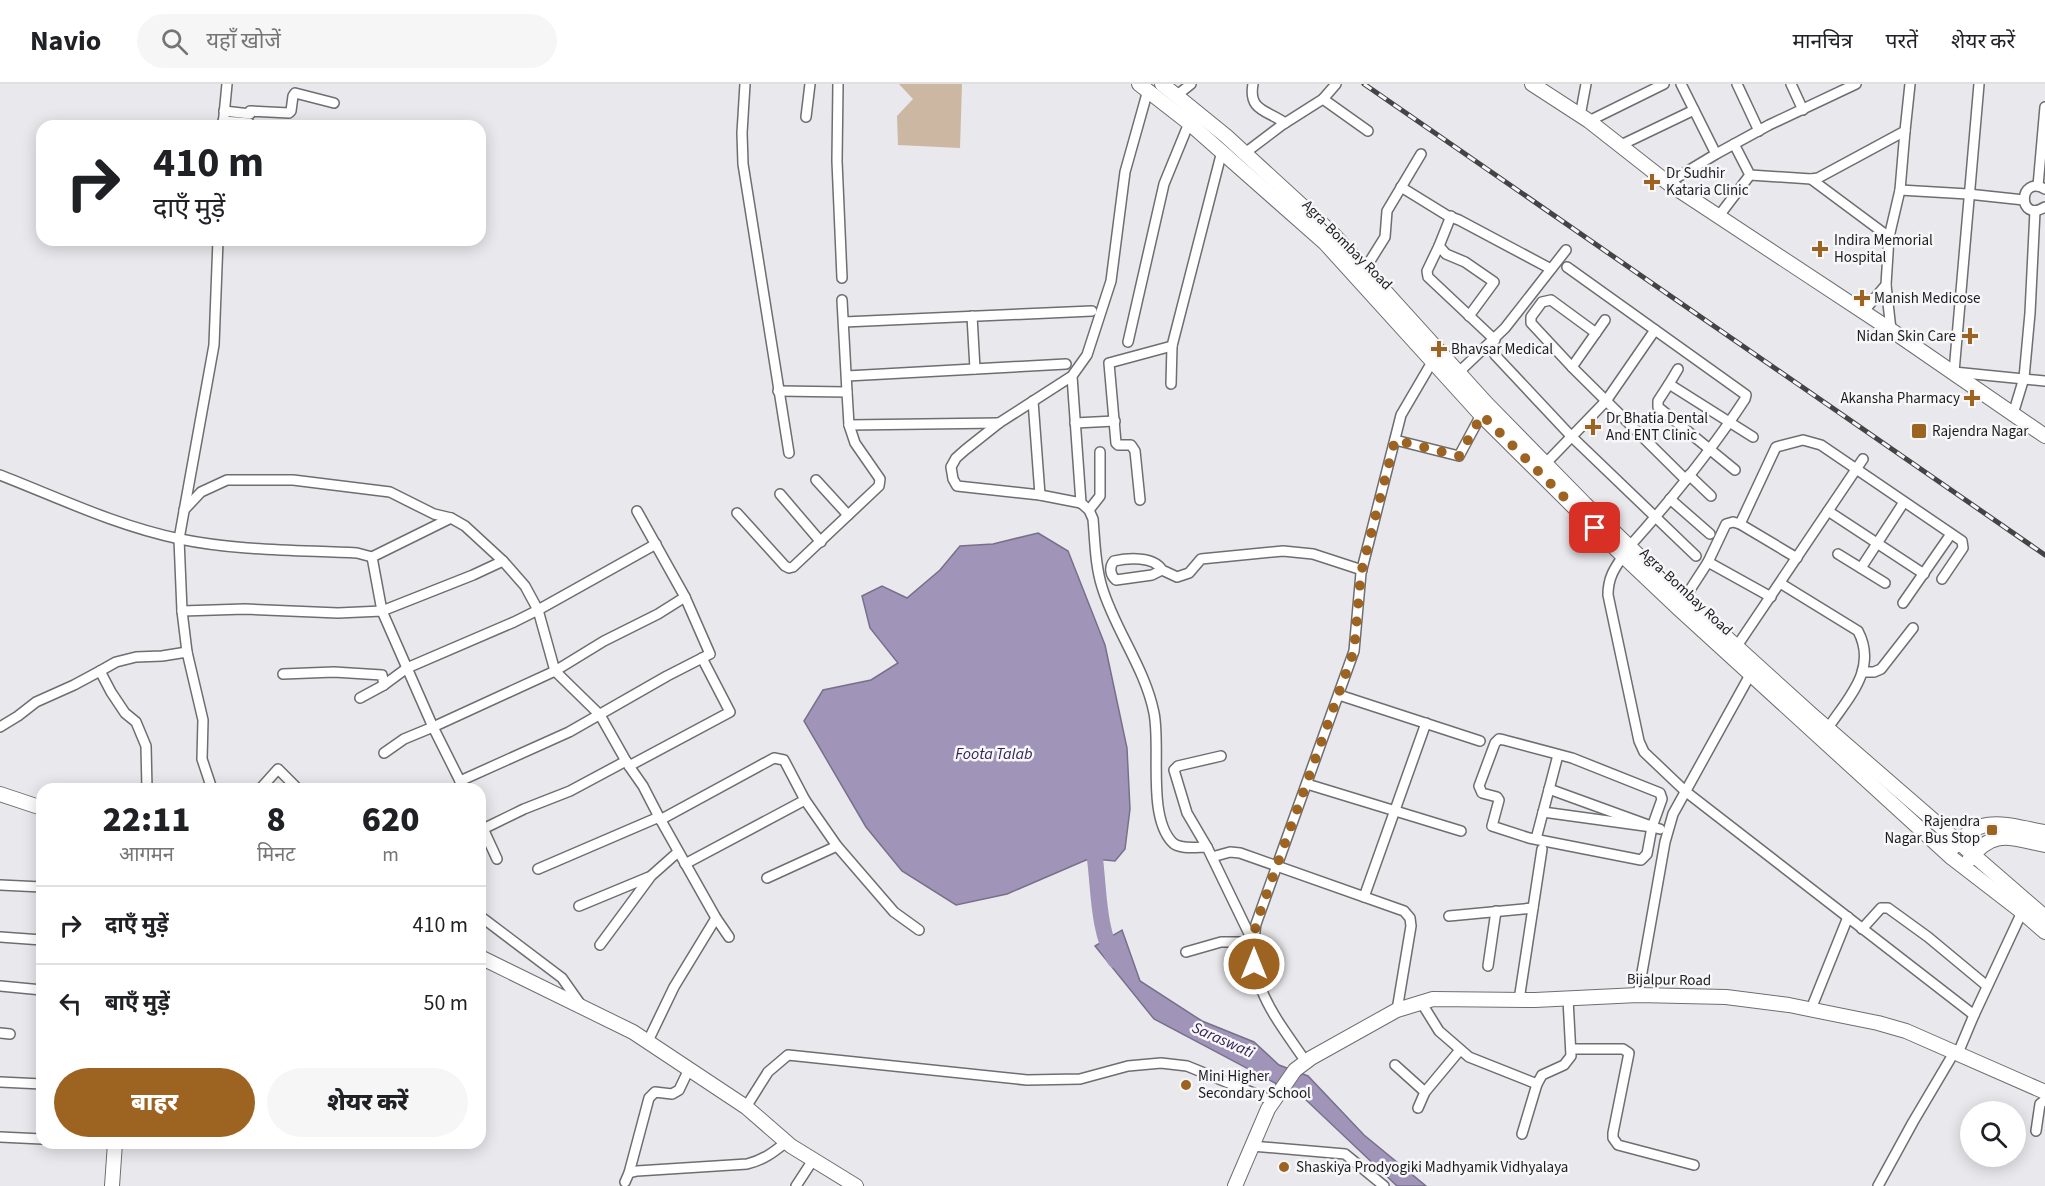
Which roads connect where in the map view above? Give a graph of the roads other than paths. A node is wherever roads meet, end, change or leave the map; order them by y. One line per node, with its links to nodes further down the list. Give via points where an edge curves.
1 (226, 84): 27 (street)
2 (745, 84): 92 (street, via 743,164)
3 (810, 84): 28 (street)
4 (838, 84): 63 (street)
5 (1162, 84): 21 (main road, Agra-Bombay Road)
6 (1191, 84): 21 (street)
7 (1253, 84): 34 (street, via 1251,98 1255,104)
8 (1336, 84): 22 (street)
9 (1532, 84): 20 (main road)
10 (1586, 84): 29 (street)
11 (1664, 84): 29 (street)
12 (1681, 84): 25 (street)
13 (1737, 84): 36 (street)
14 (1791, 84): 26 (street)
15 (1856, 84): 19 (street)
16 (1910, 84): 37 (street)
17 (1978, 84): 50 (street)
18 (1144, 87): 33 (main road, Agra-Bombay Road); 87 (street, via 1125,172 1111,281 1087,355)
19 (1841, 87): 26 (street)
20 (1553, 91): 29 (main road)
21 (1176, 96): 41 (main road, Agra-Bombay Road)
22 (1323, 99): 34 (street); 35 (street)
23 (334, 103): 32 (street, via 295,93 289,113 249,111)
24 (2045, 107): 48 (street)
25 (1694, 110): 39 (street); 43 (street)
26 (1803, 110): 36 (street)
27 (224, 111): 30 (street); 31 (street)
28 (806, 117)
29 (1585, 119): 39 (main road)
30 (223, 120)
31 (246, 120)
32 (249, 120)
33 (1189, 123): 40 (main road, Agra-Bombay Road); 76 (street, via 1164,184)
34 (1285, 123): 41 (street)
35 (1368, 131)
36 (1759, 131): 38 (street)
37 (1905, 131): 45 (street); 49 (street)
38 (1734, 144): 43 (street); 44 (street)
39 (1621, 145): 46 (main road)
40 (1222, 151): 77 (street); 79 (main road, Agra-Bombay Road, via 1325,243)
41 (1245, 153): 61 (main road, Agra-Bombay Road)
42 (1421, 154): 47 (street)
43 (1716, 154): 46 (street)
44 (1750, 175): 45 (street); 55 (street)
45 (1811, 179): 56 (street)
46 (1668, 183): 55 (main road)
47 (1401, 187): 54 (street); 61 (street, via 1385,216 1385,237)
48 (2041, 187): 51 (street, via 2029,188)
49 (1900, 190): 50 (street); 56 (street)
50 (1968, 194): 51 (street); 84 (street)
51 (2024, 200): 53 (street, via 2027,208)
52 (2045, 207): 53 (street)
53 (2035, 211): 88 (street)
54 (1451, 216): 58 (street); 62 (street)
55 (1718, 218): 67 (main road)
56 (1889, 237): 64 (street)
57 (218, 246): 125 (street, via 214,345)
58 (1439, 246): 69 (street, via 1426,271 1428,277); 69 (street, via 1494,282)
59 (1566, 250): 62 (street)
60 (1567, 267): 72 (street)
61 (1365, 269): 85 (main road, Agra-Bombay Road)
62 (1551, 269): 75 (street)
63 (842, 278)
64 (1886, 285): 67 (street); 73 (street)
65 (842, 300): 71 (street)
66 (1092, 310): 68 (street)
67 (1863, 312): 73 (main road)
68 (972, 316): 71 (street); 82 (street)
69 (1469, 316): 75 (street)
70 (1605, 320): 74 (street)
71 (844, 322): 86 (street)
72 (1655, 330): 95 (street); 101 (street, via 1744,392 1745,399)
73 (1891, 330): 84 (main road)
74 (1596, 333): 81 (street); 81 (street, via 1548,299 1531,316 1531,323)
75 (1495, 340): 85 (street)
76 (1128, 342)
77 (1172, 346): 90 (street); 98 (street, via 1108,363)
78 (1495, 355): 103 (street)
79 (1432, 362): 97 (main road, Agra-Bombay Road); 106 (street, via 1401,415)
80 (1066, 364): 82 (street)
81 (1572, 367): 95 (street)
82 (975, 369): 86 (street)
83 (1678, 369): 91 (street)
84 (1954, 372): 88 (street); 96 (main road)
85 (1458, 373): 111 (main road, Agra-Bombay Road)
86 (847, 376): 93 (street)
87 (1072, 376): 94 (street); 100 (street)
88 (2024, 378): 89 (street); 96 (street)
89 (2045, 381)
90 (1172, 384)
91 (1669, 384): 101 (street); 107 (street, via 1658,407)
92 (778, 391): 93 (street); 109 (street)
93 (848, 392): 102 (street)
94 (1033, 401): 99 (street); 118 (street)
95 (1606, 401): 103 (street); 115 (street)
96 (2013, 414): 104 (main road)
97 (1482, 415): 106 (street, via 1459,456); 139 (main road, Agra-Bombay Road)
98 (1114, 421): 100 (street); 121 (street, via 1116,443 1131,445 1135,451)
99 (999, 423): 102 (street); 118 (street, via 956,458 951,467 953,479 957,486)
100 (1076, 423): 123 (street)
101 (1730, 423): 105 (street); 107 (street)
102 (849, 425): 129 (street, via 855,442 880,479 879,486)
103 (1571, 436): 111 (street); 130 (street)
104 (2045, 436)
105 (1753, 437)
106 (1395, 440): 148 (street)
107 (1708, 450): 112 (street); 115 (street)
108 (1100, 452): 124 (street, via 1100,496)
109 (789, 453)
110 (1863, 459): 113 (street)
111 (1546, 463): 139 (main road, Agra-Bombay Road)
112 (1735, 470)
113 (1856, 470): 122 (street); 127 (street); 132 (street, via 1810,441 1776,447)
114 (0, 475): 135 (street, via 123,524)
115 (1688, 478): 119 (street); 120 (street)
116 (816, 480): 129 (street)
117 (780, 494): 136 (street)
118 (1040, 495): 123 (street)
119 (1711, 496)
120 (1671, 499): 130 (street); 133 (street)
121 (1140, 500)
122 (1904, 502): 134 (street); 137 (street)
123 (1081, 503): 124 (street)
124 (1089, 510): 207 (street, via 1102,586 1143,677 1154,713 1156,785 1163,826 1178,846)
125 (184, 511): 131 (street, via 201,492 227,480 293,480 390,492); 135 (street)
126 (637, 511): 138 (street)
127 (1828, 511): 137 (street); 143 (street)
128 (737, 513): 136 (street, via 789,568)
129 (848, 515): 136 (street)
130 (1656, 517): 139 (street); 141 (street)
131 (451, 518): 142 (street); 144 (street)
132 (1740, 524): 143 (street); 145 (street, via 1726,524)
133 (1710, 534)
134 (1951, 534): 149 (street); 150 (street, via 1964,546)
135 (179, 538): 142 (street, via 215,545); 158 (street)
136 (820, 542)
137 (1877, 543): 146 (street); 149 (street)
138 (656, 544): 153 (street); 157 (street)
139 (1626, 551): 155 (main road, Agra-Bombay Road); 169 (main road, Agra-Bombay Road); 191 (street, via 1611,572 1608,595 1639,741 1644,752)
140 (1838, 554): 146 (street)
141 (1696, 556)
142 (372, 557): 159 (street)
143 (1797, 558): 152 (street)
144 (503, 561): 157 (street, via 525,586); 159 (street)
145 (1708, 562): 154 (street); 155 (street)
146 (1861, 568): 151 (street)
147 (1162, 570): 147 (street, via 1120,581 1112,577 1111,570 1114,561 1121,560 1151,561); 148 (street, via 1184,576 1201,559 1283,550 1313,554)
148 (1362, 570): 171 (street, via 1354,651)
149 (1924, 574): 156 (street)
150 (1942, 579)
151 (1885, 582)
152 (1780, 583): 154 (street); 167 (street, via 1858,631 1864,645)
153 (685, 597): 163 (street, via 710,654); 166 (street)
154 (1772, 597): 161 (street)
155 (1684, 599): 161 (main road, Agra-Bombay Road)
156 (1903, 603)
157 (538, 610): 164 (street); 166 (street)
158 (182, 611): 159 (street); 162 (street)
159 (382, 611): 164 (street)
160 (1913, 628): 167 (street, via 1881,669)
161 (1737, 646): 177 (main road, Agra-Bombay Road)
162 (187, 652): 165 (street, via 126,659); 184 (street, via 203,720 202,759)
163 (702, 658): 173 (street); 182 (street, via 730,712)
164 (407, 668): 170 (street); 175 (street)
165 (100, 671): 176 (street, via 36,702); 183 (street, via 125,713 136,722 146,746)
166 (555, 671): 173 (street); 175 (street)
167 (1864, 672): 177 (street)
168 (283, 674): 170 (street, via 382,675)
169 (1750, 675): 191 (street); 211 (main road, Agra-Bombay Road)
170 (384, 685): 172 (street)
171 (1339, 695): 174 (street); 189 (street)
172 (360, 698)
173 (600, 715): 182 (street); 188 (street)
174 (1426, 723): 178 (street); 195 (street)
175 (433, 726): 179 (street); 187 (street)
176 (0, 727)
177 (1828, 728): 204 (main road, Agra-Bombay Road)
178 (1480, 741)
179 (384, 753)
180 (1558, 755): 190 (street); 199 (street, via 1660,793); 203 (street, via 1499,739 1479,786 1482,793 1499,800 1492,826)
181 (1221, 756): 207 (street, via 1178,766 1174,771 1187,813)
182 (627, 764): 197 (street); 198 (street)
183 (147, 783)
184 (210, 783)
185 (266, 783): 186 (street, via 278,770)
186 (292, 783)
187 (461, 783)
188 (466, 783)
189 (1307, 784): 195 (street); 215 (street)
190 (1549, 789): 196 (street); 199 (street)
191 (1685, 791): 199 (street); 228 (street)
192 (0, 794): 194 (main road)
193 (805, 800): 197 (street, via 784,760 774,758); 206 (street); 214 (street)
194 (36, 806)
195 (1395, 811): 200 (street); 222 (street)
196 (1543, 812): 199 (street); 203 (street)
197 (660, 818): 209 (street); 217 (street)
198 (486, 824)
199 (1661, 829): 203 (street, via 1641,860); 246 (street)
200 (1461, 831)
201 (2045, 832): 204 (main road, via 1981,824)
202 (486, 835): 213 (street)
203 (1536, 839)
204 (1959, 841): 210 (main road, Agra-Bombay Road); 211 (main road)
205 (2045, 845): 210 (main road, via 2000,838 1986,842)
206 (837, 846): 219 (street); 233 (street, via 894,912)
207 (1207, 847): 212 (street)
208 (1542, 849): 224 (street)
209 (678, 852): 214 (street); 218 (street)
210 (1974, 853): 216 (main road); 229 (main road)
211 (1948, 854): 216 (main road, Agra-Bombay Road)
212 (1212, 857): 215 (street, via 1234,852); 238 (street)
213 (497, 859)
214 (685, 864): 230 (street)
215 (1277, 866): 222 (street); 238 (street)
216 (1964, 866): 226 (main road, Agra-Bombay Road)
217 (538, 869)
218 (651, 876): 223 (street); 239 (street)
219 (767, 878)
220 (0, 885): 221 (street)
221 (36, 887)
222 (1364, 897): 252 (street, via 1404,911 1410,918)
223 (579, 906)
224 (1533, 908): 225 (street); 248 (street)
225 (1496, 911): 227 (street); 242 (street)
226 (2022, 912): 234 (main road, Agra-Bombay Road); 244 (street)
227 (1449, 916)
228 (1848, 917): 232 (street); 251 (street)
229 (2045, 917)
230 (716, 918): 236 (street); 254 (street, via 674,987)
231 (486, 921): 250 (street, via 562,978)
232 (1862, 928): 244 (street, via 1881,908 1888,908); 253 (street)
233 (919, 930)
234 (2045, 932)
235 (0, 937): 237 (street)
236 (729, 937)
237 (36, 940)
238 (1253, 942): 240 (street, via 1221,942); 259 (street, via 1257,975 1266,1002)
239 (600, 945)
240 (1186, 952)
241 (486, 960): 250 (main road)
242 (1488, 966)
243 (0, 986): 245 (street)
244 (1987, 986): 253 (street)
245 (36, 989)
246 (1638, 995): 247 (main road, Bijalpur Road); 251 (main road, Bijalpur Road, via 1726,997)
247 (1568, 999): 248 (main road, Bijalpur Road); 255 (street)
248 (1519, 1000): 249 (main road, Bijalpur Road)
249 (1421, 1002): 252 (main road, Bijalpur Road); 256 (street, via 1439,1031)
250 (583, 1007): 254 (main road)
251 (1811, 1009): 257 (main road, Bijalpur Road, via 1906,1031)
252 (1397, 1010): 259 (main road, Bijalpur Road)
253 (1974, 1015): 257 (street)
254 (648, 1041): 260 (main road)
255 (1572, 1049): 263 (street, via 1568,1062 1546,1072); 278 (street, via 1623,1049 1629,1053 1613,1133 1618,1145)
256 (1460, 1050): 263 (street, via 1474,1061); 264 (street)
257 (1957, 1052): 265 (main road, Bijalpur Road); 284 (street)
258 (1395, 1065): 264 (street)
259 (1301, 1066): 266 (main road)
260 (690, 1069): 268 (main road); 274 (street, via 680,1090 672,1094 655,1092 649,1098 627,1177 747,1164 771,1155)
261 (0, 1082): 262 (street)
262 (36, 1084)
263 (1537, 1084): 271 (street)
264 (1425, 1092): 269 (street)
265 (2045, 1092)
266 (1275, 1097): 268 (street, via 1187,1066 1161,1063 1128,1066 1080,1079 1027,1080 788,1055 768,1072); 275 (main road)
267 (2045, 1100): 270 (street, via 2040,1104)
268 (746, 1107): 274 (main road)
269 (1418, 1108)
270 (2036, 1131)
271 (1522, 1134)
272 (0, 1137): 273 (street)
273 (36, 1139)
274 (786, 1142): 277 (main road)
275 (1252, 1146): 282 (main road); 283 (street, via 1345,1154)
276 (115, 1149): 279 (main road)
277 (813, 1160): 280 (street); 281 (main road)
278 (1694, 1165)
279 (112, 1186)
280 (796, 1186)
281 (856, 1186)
282 (1235, 1186)
283 (1384, 1186)
284 (1878, 1186)

